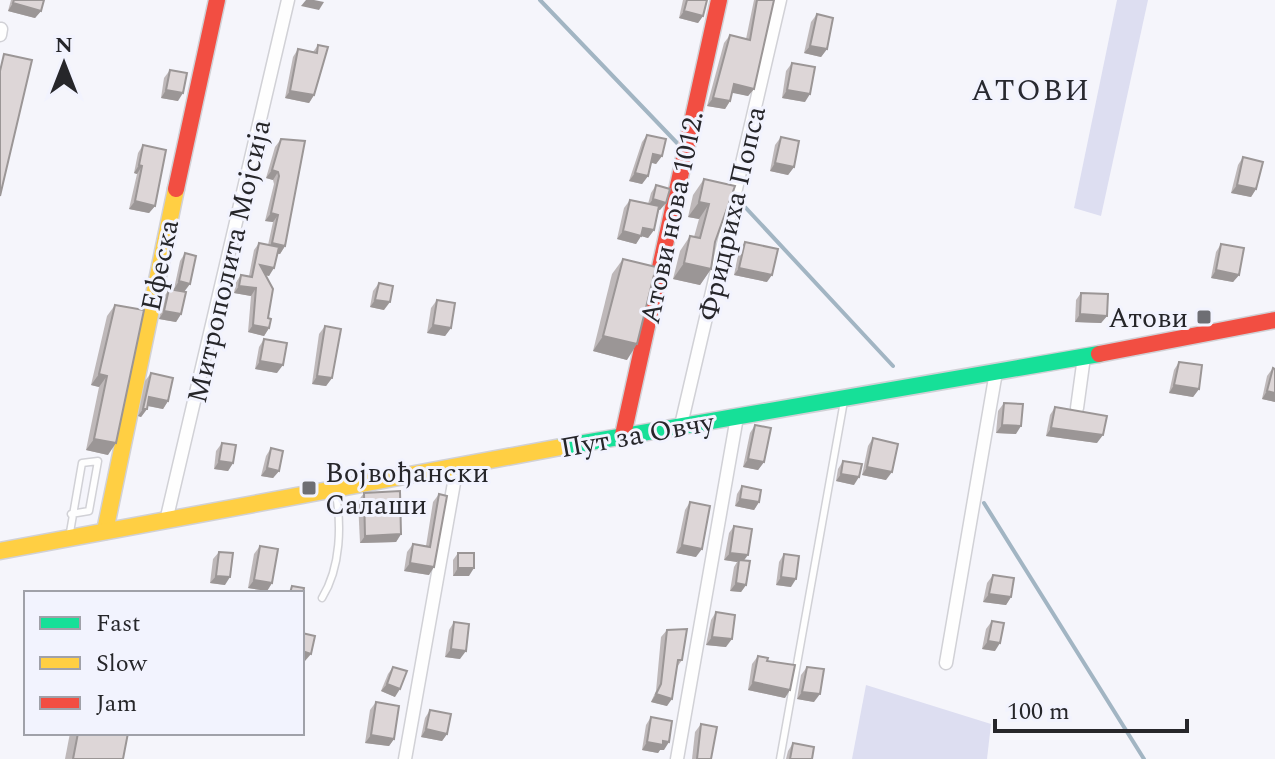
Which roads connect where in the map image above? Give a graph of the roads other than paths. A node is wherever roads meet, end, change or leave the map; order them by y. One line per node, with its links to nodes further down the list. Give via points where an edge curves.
1 (217, 0): 17 (street, Ефеска)
2 (288, 0): 16 (street, Митрополита Мојсија)
3 (719, 0): 12 (street, Атови нова 1012.)
4 (780, 0): 11 (street, Фридриха Попса)
5 (1275, 320): 6 (street, Пут за Овчу)
6 (1084, 357): 7 (street, Пут за Овчу); 9 (street)
7 (996, 372): 8 (street, Пут за Овчу); 21 (street)
8 (845, 397): 10 (street, Пут за Овчу); 24 (lane)
9 (1077, 408)
10 (737, 417): 11 (street, Пут за Овчу); 23 (street)
11 (681, 425): 12 (street, Пут за Овчу)
12 (623, 435): 13 (street, Пут за Овчу)
13 (457, 466): 14 (street, Пут за Овчу); 22 (street)
14 (335, 489): 16 (street, Пут за Овчу); 20 (lane, via 337,543 330,586)
15 (71, 514): 15 (lane, via 82,463 98,461 89,511); 18 (lane)
16 (166, 521): 17 (street, Пут за Овчу)
17 (105, 531): 18 (street, Пут за Овчу)
18 (69, 538): 19 (street, Пут за Овчу)
19 (0, 551)
20 (322, 598)
21 (946, 663)
22 (405, 759)
23 (677, 759)
24 (780, 759)

